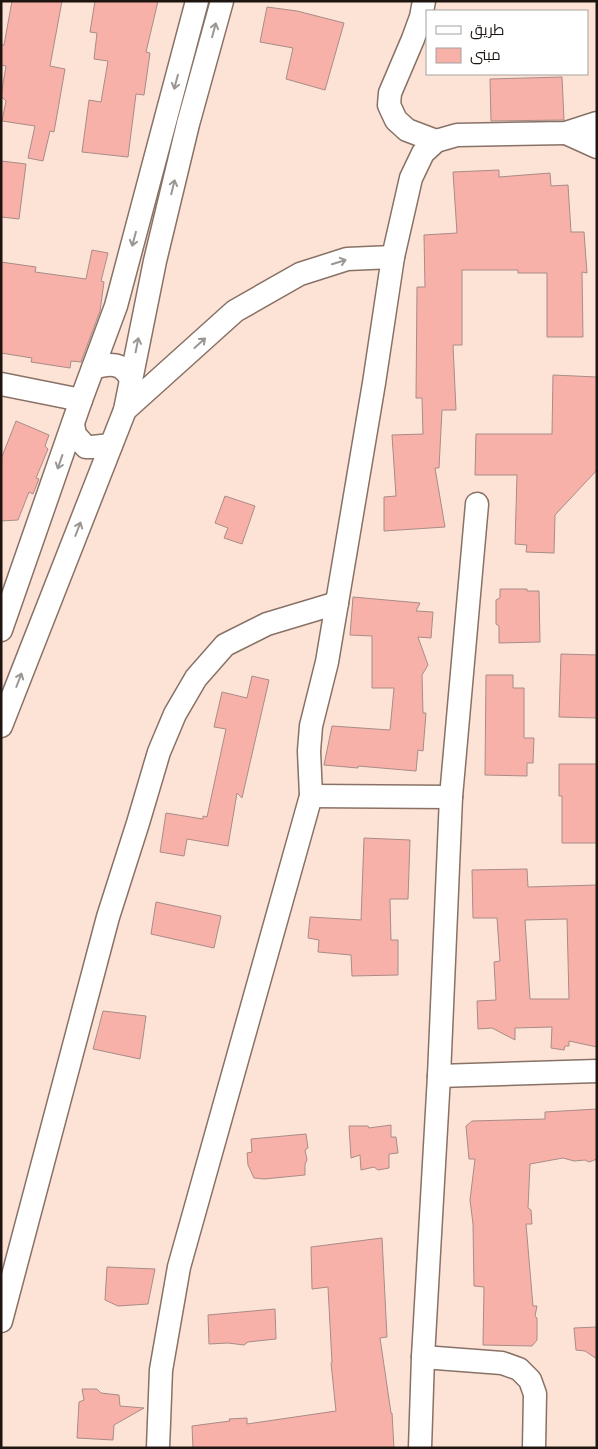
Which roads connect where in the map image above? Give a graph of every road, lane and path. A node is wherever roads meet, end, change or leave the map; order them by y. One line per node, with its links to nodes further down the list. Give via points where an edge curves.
1 (197, 1): 11 (street, one-way to 11, via 116,306)
2 (222, 1): 12 (street, one-way to 2, via 155,261)
3 (424, 1): 7 (street, via 413,39 390,93 389,105 396,120 407,130)
4 (597, 123): 6 (street)
5 (597, 131): 8 (street)
6 (566, 133): 7 (street, via 457,135); 9 (street)
7 (436, 141): 10 (street, via 423,153 410,178)
8 (597, 143)
9 (597, 147)
10 (393, 257): 15 (street, one-way to 10, via 236,312 300,274 348,259); 19 (street)
11 (93, 368): 12 (street, via 112,364 120,366); 14 (street)
12 (131, 378): 15 (street)
13 (1, 384): 14 (street)
14 (81, 400): 16 (street)
15 (125, 410): 17 (street)
16 (73, 424): 17 (street, via 76,435 86,447); 20 (street, one-way to 20)
17 (111, 445): 21 (street, one-way to 17)
18 (477, 504): 23 (street)
19 (337, 603): 22 (street, via 311,726); 26 (street, via 267,624 225,645 196,678 175,714 159,752 108,917)
20 (1, 630)
21 (1, 726)
22 (311, 796): 23 (street); 28 (street, via 179,1267 161,1370)
23 (451, 798): 25 (street)
24 (597, 1071): 25 (street)
25 (439, 1076): 27 (street)
26 (1, 1321)
27 (423, 1357): 29 (street); 30 (street, via 502,1364 519,1369 530,1380 534,1394)
28 (158, 1448)
29 (420, 1448)
30 (534, 1448)

